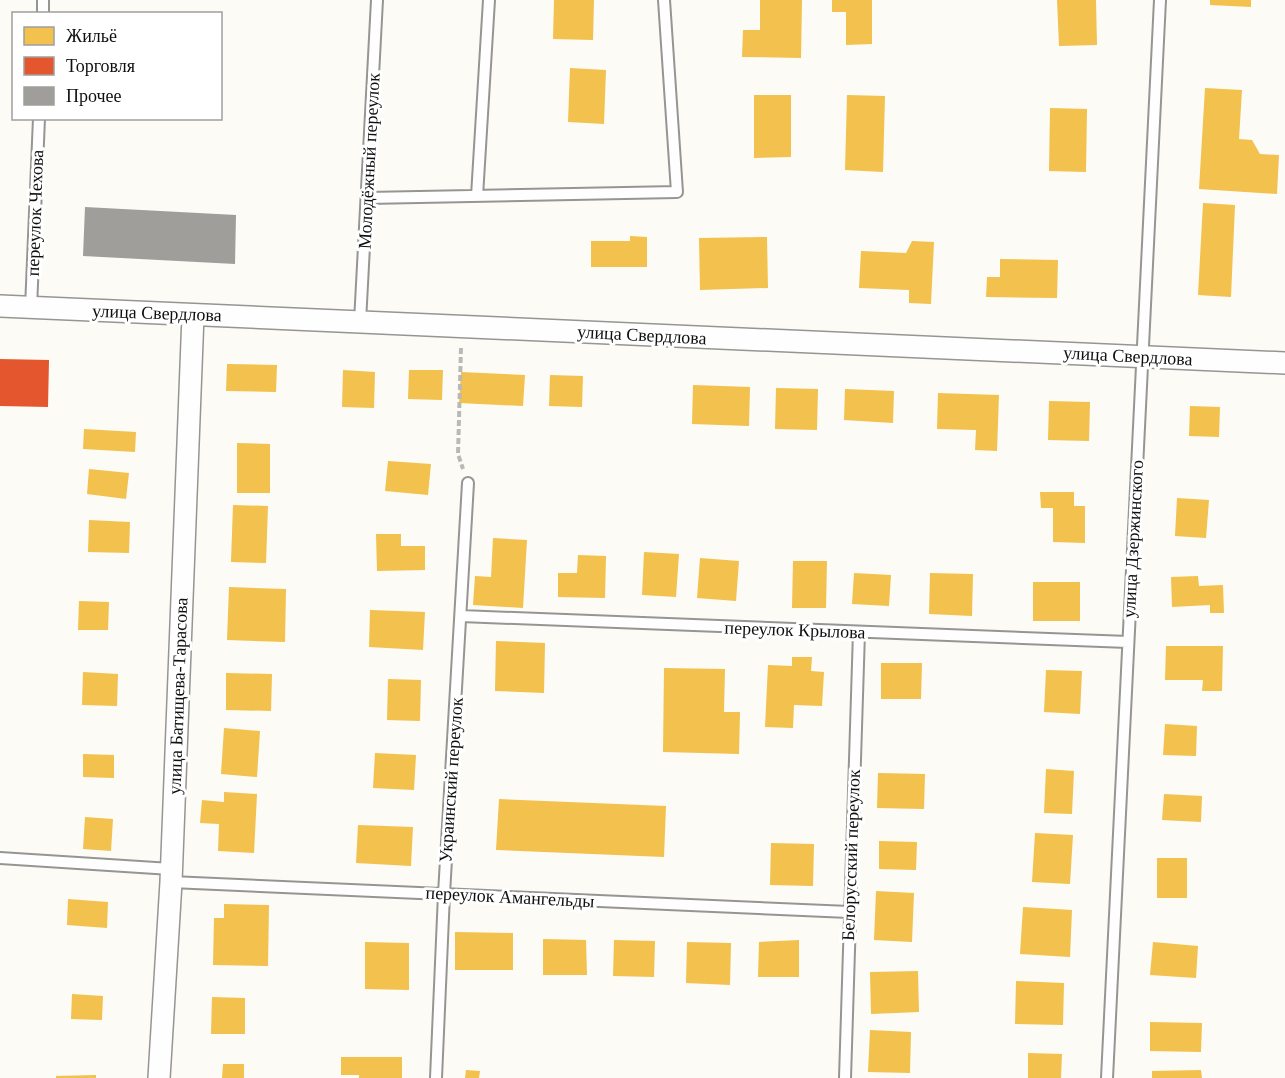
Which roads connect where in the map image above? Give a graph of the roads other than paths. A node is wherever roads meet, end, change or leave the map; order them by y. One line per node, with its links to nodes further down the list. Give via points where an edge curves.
1 (377, 0): 7 (lane, Молодёжный переулок)
2 (489, 0): 6 (lane)
3 (663, 0): 6 (lane, via 677,192)
4 (1160, 0): 12 (lane, улица Дзержинского)
5 (39, 120): 9 (lane, переулок Чехова)
6 (477, 196): 7 (lane)
7 (367, 198): 11 (lane, Молодёжный переулок)
8 (0, 306): 9 (street, улица Свердлова)
9 (31, 308): 10 (street, улица Свердлова)
10 (193, 315): 11 (street, улица Свердлова); 19 (street, улица Батищева-Тарасова)
11 (360, 322): 12 (street, улица Свердлова)
12 (1142, 357): 13 (street, улица Свердлова); 17 (lane, улица Дзержинского)
13 (1285, 363)
14 (468, 483): 15 (lane, Украинский переулок)
15 (461, 616): 16 (lane, переулок Крылова); 20 (lane, Украинский переулок)
16 (859, 632): 17 (lane, переулок Крылова); 21 (lane, Белорусский переулок)
17 (1128, 642): 25 (lane, улица Дзержинского)
18 (0, 858): 19 (lane, переулок Амангельды)
19 (171, 876): 20 (lane, переулок Амангельды); 22 (street, улица Батищева-Тарасова)
20 (444, 894): 21 (lane, переулок Амангельды); 23 (lane, Украинский переулок)
21 (849, 912): 24 (lane, Белорусский переулок)
22 (159, 1078)
23 (436, 1078)
24 (845, 1078)
25 (1107, 1078)

